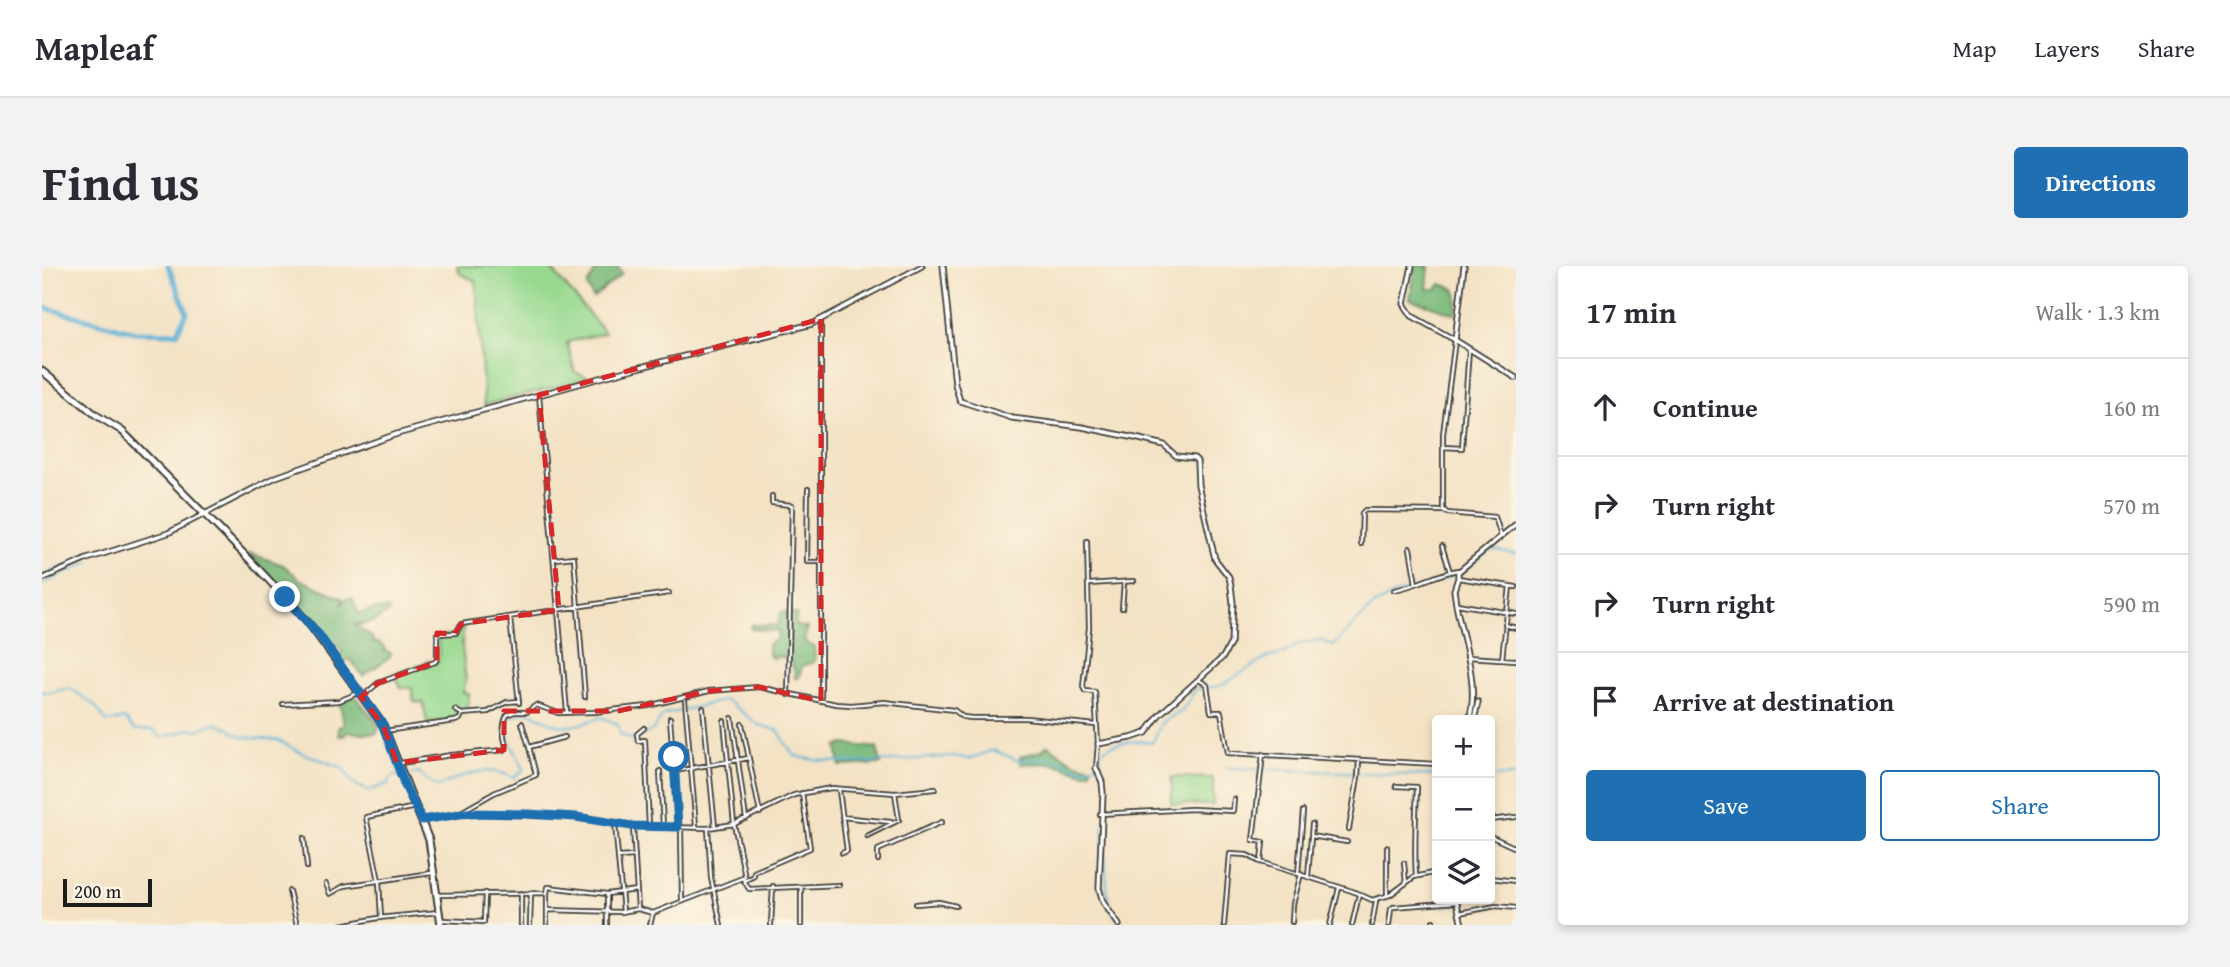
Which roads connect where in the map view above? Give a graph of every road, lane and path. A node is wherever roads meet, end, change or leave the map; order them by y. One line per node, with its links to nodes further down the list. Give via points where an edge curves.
1 (922, 266): 5 (street)
2 (943, 266): 47 (street, via 960,401 1012,418 1145,440 1197,461 1215,559 1229,577 1233,603 1227,652)
3 (1412, 266): 6 (street, via 1404,304 1412,316)
4 (1464, 266): 6 (street)
5 (821, 319): 10 (street); 23 (street)
6 (1455, 340): 7 (street); 11 (street)
7 (1469, 349): 9 (street); 11 (street, via 1462,448)
8 (42, 372): 15 (main road, via 122,431)
9 (1516, 378)
10 (539, 395): 15 (street, via 397,434 276,477); 22 (street)
11 (1443, 447): 14 (street)
12 (807, 489): 23 (street, via 807,562)
13 (772, 496): 49 (street, via 772,503 792,505)
14 (1444, 511): 17 (street, via 1496,517); 19 (street, via 1365,510)
15 (205, 515): 26 (street); 48 (main road, via 313,628)
16 (1516, 524): 17 (street)
17 (1501, 537): 25 (street)
18 (1087, 541): 29 (street)
19 (1361, 544)
20 (1442, 546): 24 (street)
21 (1410, 548): 30 (street)
22 (555, 559): 36 (street, via 574,557); 38 (street)
23 (821, 562): 52 (street)
24 (1450, 572): 25 (street); 30 (street)
25 (1458, 574): 31 (street); 35 (street)
26 (42, 579)
27 (1134, 581): 28 (street)
28 (1124, 583): 29 (street); 37 (street)
29 (1089, 584): 66 (street, via 1083,687 1095,692)
30 (1416, 584): 33 (street)
31 (1510, 586): 32 (street); 39 (street)
32 (1516, 587)
33 (1394, 590)
34 (669, 593): 36 (street)
35 (1456, 604): 39 (street); 44 (street)
36 (578, 607): 38 (street); 50 (street)
37 (1122, 608)
38 (559, 610): 41 (street); 57 (street)
39 (1506, 612): 40 (street); 42 (street)
40 (1516, 614)
41 (509, 618): 48 (street, via 461,624 456,633 437,633 435,662 378,683); 58 (street, via 519,702)
42 (1505, 625): 43 (street); 45 (street)
43 (1516, 628)
44 (1467, 657): 45 (street); 59 (street)
45 (1502, 659): 46 (street)
46 (1516, 660)
47 (1198, 679): 70 (street, via 1146,733); 72 (street, via 1206,685 1212,712 1221,712 1227,752)
48 (360, 695): 54 (street, via 339,701); 68 (main road)
49 (788, 695): 52 (street); 57 (street, via 759,687 695,694 635,709)
50 (585, 697)
51 (685, 700): 81 (street)
52 (821, 701): 66 (street, via 892,703 954,710 972,718)
53 (1478, 702): 60 (street)
54 (283, 704)
55 (704, 708): 78 (street)
56 (455, 710): 58 (street)
57 (568, 712): 79 (street, via 536,705 527,712 509,713 504,723 504,750)
58 (462, 714): 68 (street, via 455,721)
59 (1472, 715)
60 (1474, 715)
61 (670, 718): 83 (street)
62 (732, 718): 75 (street)
63 (724, 721): 76 (street)
64 (522, 723): 71 (street)
65 (742, 724): 73 (street)
66 (1096, 725): 70 (street)
67 (644, 728): 106 (street, via 638,738 645,740)
68 (385, 731): 79 (main road)
69 (565, 737): 71 (street)
70 (1098, 744): 80 (street)
71 (529, 747): 93 (street, via 536,775)
72 (1263, 754): 74 (street); 124 (street, via 1253,840 1264,842)
73 (749, 758): 75 (street); 92 (street)
74 (1359, 759): 77 (street); 112 (street)
75 (738, 761): 76 (street); 97 (street)
76 (727, 763): 78 (street); 103 (street)
77 (1432, 764)
78 (709, 765): 81 (street); 110 (street)
79 (399, 766): 90 (main road)
80 (1096, 766): 94 (street, via 1102,782)
81 (691, 768): 83 (street); 109 (street)
82 (660, 771): 107 (street)
83 (675, 771): 108 (street)
84 (1396, 786): 130 (street, via 1417,787)
85 (934, 789): 88 (street)
86 (839, 790): 87 (street); 88 (street); 95 (street)
87 (802, 793): 92 (street); 133 (street, via 810,848)
88 (895, 793): 100 (street, via 899,820)
89 (1234, 799): 94 (street, via 1233,811)
90 (416, 807): 99 (main road); 134 (street, via 366,817)
91 (1303, 811): 129 (street)
92 (760, 813): 97 (street)
93 (459, 814): 99 (street); 102 (street, via 564,816)
94 (1100, 814): 169 (street, via 1099,888)
95 (842, 817): 100 (street); 120 (street, via 847,851)
96 (1516, 817): 98 (street)
97 (746, 818): 103 (street)
98 (1495, 819)
99 (422, 820): 127 (main road)
100 (894, 822): 113 (street)
101 (942, 822): 123 (street, via 878,850)
102 (615, 824): 105 (street); 122 (street)
103 (734, 824): 110 (street); 133 (street)
104 (1312, 824): 114 (street)
105 (632, 826): 106 (street); 121 (street)
106 (649, 826): 107 (street)
107 (663, 827): 108 (street)
108 (680, 827): 109 (street); 155 (street)
109 (696, 827): 111 (street)
110 (715, 827): 111 (street)
111 (708, 828): 142 (street)
112 (1349, 829)
113 (867, 836)
114 (1311, 836): 117 (street); 131 (street)
115 (304, 838): 126 (street)
116 (1495, 838): 119 (street)
117 (1347, 842)
118 (1387, 848): 153 (street)
119 (1516, 848)
120 (842, 853)
121 (635, 856): 122 (street); 143 (street)
122 (618, 857): 149 (street)
123 (878, 860)
124 (1261, 862): 129 (street); 184 (street, via 1230,853)
125 (1404, 863): 136 (street)
126 (307, 867)
127 (435, 873): 134 (street); 151 (main road)
128 (1432, 873): 130 (street)
129 (1300, 874): 131 (street); 171 (street)
130 (1416, 876): 136 (street)
131 (1308, 877): 141 (street)
132 (1495, 879): 135 (street)
133 (744, 880): 139 (street, via 749,889); 142 (street)
134 (379, 881): 137 (street, via 344,886 330,894); 168 (street)
135 (1516, 881)
136 (1406, 883): 153 (street)
137 (326, 884)
138 (839, 885): 140 (street)
139 (773, 886): 140 (street); 180 (street)
140 (801, 887): 181 (street)
141 (1339, 888): 152 (street); 185 (street)
142 (714, 889): 155 (street); 179 (street)
143 (638, 890): 149 (street); 161 (street)
144 (289, 891): 172 (street)
145 (547, 892): 148 (street); 150 (street, via 548,887); 162 (street)
146 (485, 893): 147 (street); 151 (street); 170 (street, via 484,922)
147 (521, 893): 148 (street); 174 (street)
148 (531, 893): 175 (street)
149 (621, 893): 150 (street); 165 (street)
150 (607, 894): 163 (street)
151 (436, 895): 164 (main road)
152 (1359, 895): 154 (street); 186 (street)
153 (1387, 897): 154 (street)
154 (1376, 900): 187 (street)
155 (682, 902): 166 (street)
156 (1432, 903): 188 (street, via 1393,907)
157 (916, 904): 159 (street)
158 (1457, 904): 167 (street)
159 (956, 906)
160 (1516, 908): 167 (street, via 1496,906)
161 (638, 909): 165 (street); 166 (street)
162 (547, 910): 163 (street); 176 (street)
163 (606, 911): 165 (street); 177 (street)
164 (439, 912): 168 (street); 170 (main road)
165 (623, 912)
166 (653, 913): 178 (street)
167 (1459, 913): 189 (street)
168 (382, 918): 173 (street)
169 (1114, 919): 182 (street); 183 (street)
170 (440, 922)
171 (1292, 922)
172 (297, 925)
173 (341, 925)
174 (521, 925)
175 (530, 925)
176 (547, 925)
177 (607, 925)
178 (650, 925)
179 (721, 925)
180 (771, 925)
181 (801, 925)
182 (1112, 925)
183 (1119, 925)
184 (1224, 925)
185 (1330, 925)
186 (1352, 925)
187 (1372, 925)
188 (1389, 925)
189 (1462, 925)

